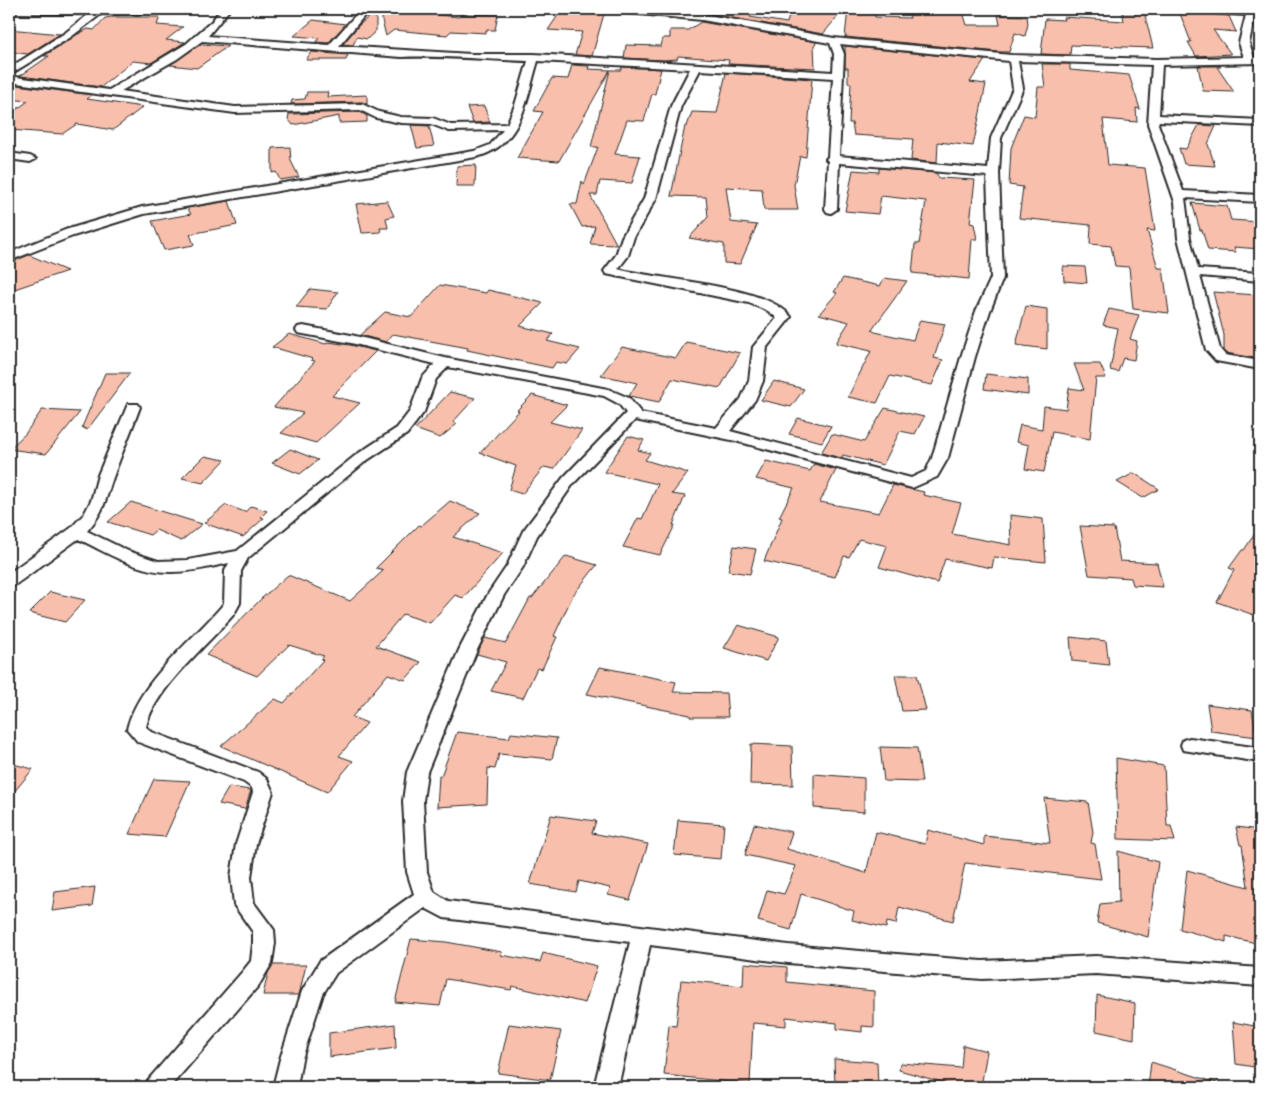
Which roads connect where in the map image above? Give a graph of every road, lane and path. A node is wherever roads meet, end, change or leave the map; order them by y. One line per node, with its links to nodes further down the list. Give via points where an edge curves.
1 (23, 9): 8 (street); 11 (street)
2 (173, 9): 3 (street); 11 (street)
3 (180, 9)
4 (226, 9): 12 (street)
5 (366, 9): 14 (street)
6 (618, 9): 10 (street)
7 (1196, 9): 9 (street)
8 (9, 10)
9 (1252, 10): 17 (street, via 1244,43)
10 (680, 11): 13 (street)
11 (98, 12): 20 (street)
12 (197, 38): 14 (street); 23 (street, via 171,59)
13 (834, 41): 16 (street); 21 (street, via 839,54)
14 (333, 48): 15 (street, via 471,57)
15 (534, 57): 19 (street); 26 (street, via 516,115)
16 (1013, 58): 18 (street); 30 (street, via 1018,88 996,138)
17 (1255, 60): 18 (street)
18 (1157, 62): 24 (street)
19 (696, 67): 21 (street); 42 (street, via 676,106 650,198 628,237 622,256 610,271 730,294 781,312 784,317 760,348 748,400)
20 (9, 72)
21 (837, 75): 29 (street)
22 (9, 79): 23 (street)
23 (112, 92): 26 (street, via 235,110 362,108 401,120 434,121 449,128)
24 (1152, 118): 25 (street); 31 (street)
25 (1260, 123)
26 (509, 127): 34 (street, via 493,148 476,154 142,211 69,233)
27 (9, 156): 28 (street)
28 (30, 159)
29 (832, 159): 30 (street); 33 (street)
30 (993, 173): 42 (street, via 997,278 983,311 940,458 932,474 912,483)
31 (1178, 194): 32 (street); 35 (street)
32 (1260, 198)
33 (831, 209)
34 (9, 256)
35 (1192, 272): 36 (street); 39 (street, via 1213,350 1221,358)
36 (1260, 277)
37 (303, 330): 38 (street)
38 (445, 362): 41 (street, via 608,393 624,401 635,414); 44 (street, via 429,378 417,412 402,431 361,458)
39 (1260, 365)
40 (134, 407): 43 (street, via 99,501)
41 (632, 416): 42 (street); 48 (street, via 568,481 529,535 515,567 496,594 468,650 417,772 412,801 417,872)
42 (720, 433)
43 (77, 532): 44 (street, via 137,560 159,566 183,567); 45 (street)
44 (242, 555): 51 (street, via 233,571 232,602 228,610 163,682 140,713 136,729 145,737 251,777 260,784 263,792 246,844 241,877 244,905 262,930 261,963)
45 (9, 581)
46 (1190, 745): 47 (street)
47 (1260, 755)
48 (425, 897): 49 (street, via 444,909); 52 (street, via 328,967 314,991)
49 (642, 935): 50 (street, via 788,954 982,970 1096,965); 53 (street)
50 (1260, 977)
51 (156, 1087)
52 (285, 1087)
53 (606, 1087)

